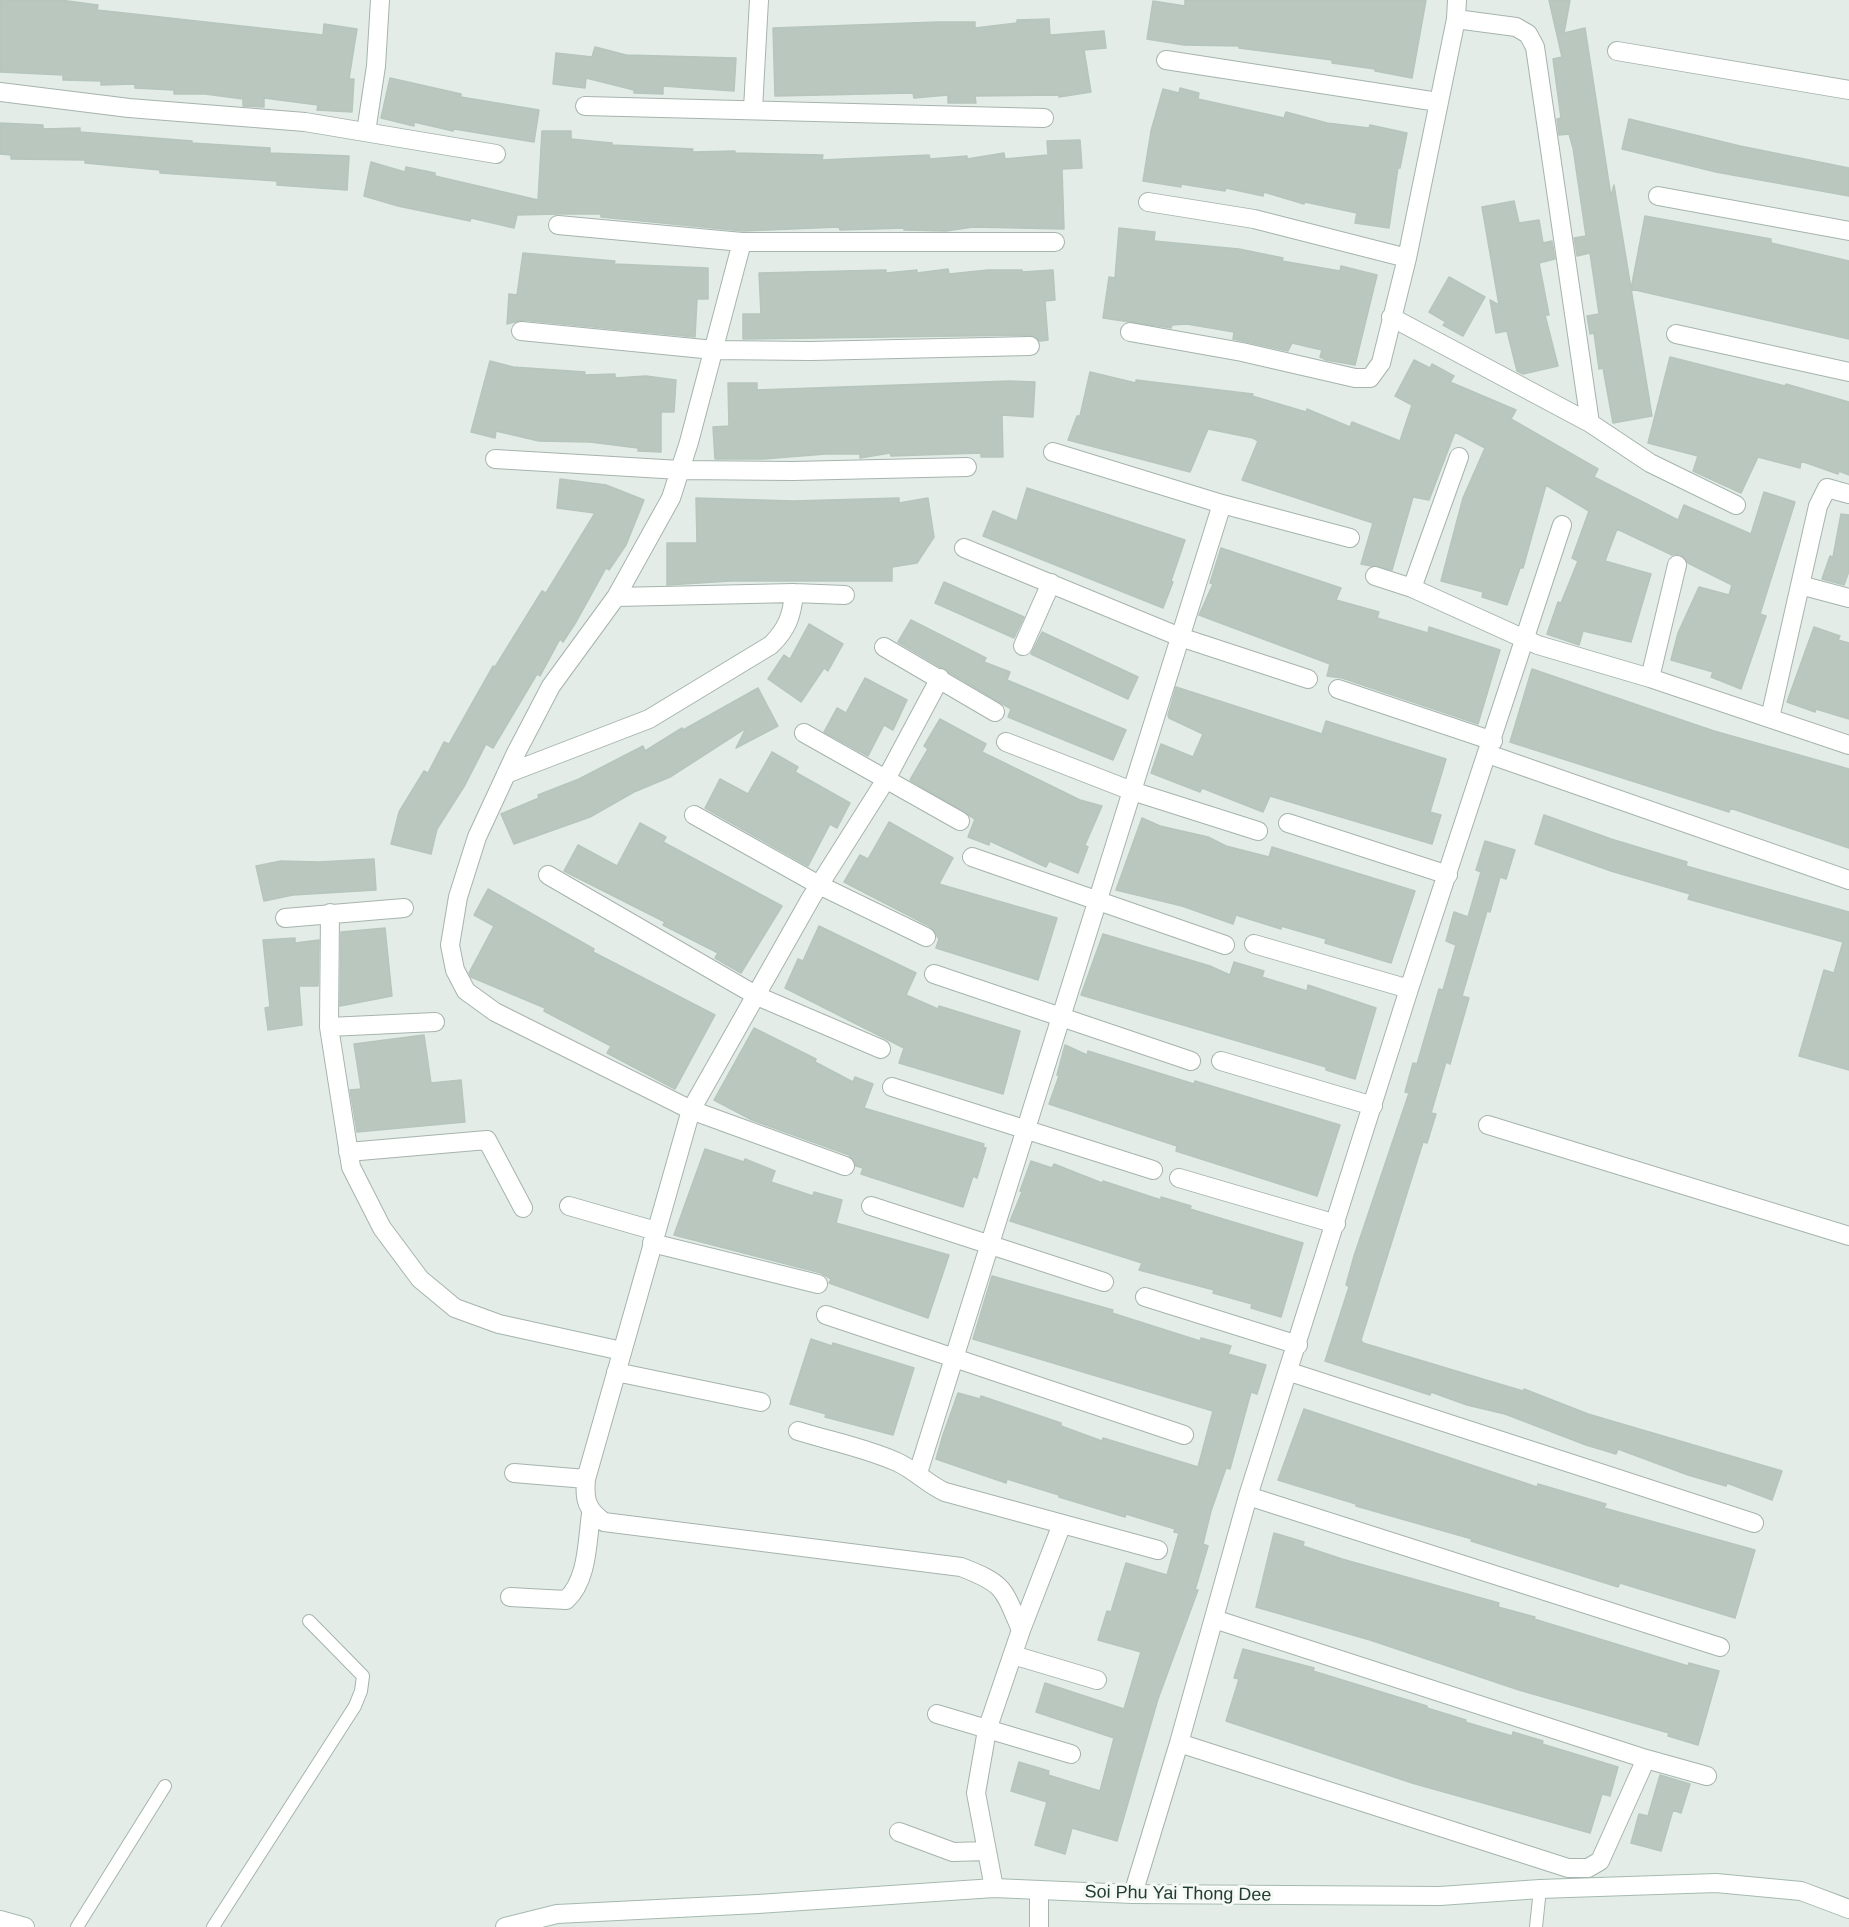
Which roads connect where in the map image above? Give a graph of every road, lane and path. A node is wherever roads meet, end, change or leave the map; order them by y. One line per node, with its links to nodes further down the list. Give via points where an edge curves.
1 (380, 0): 13 (street)
2 (759, 0): 11 (street)
3 (1457, 0): 4 (street)
4 (1456, 19): 9 (street); 29 (street, via 1516,27 1528,34 1535,47)
5 (1617, 51): 7 (street)
6 (1166, 60): 9 (street)
7 (1849, 90)
8 (0, 92): 13 (street, via 129,108 305,122)
9 (1438, 102): 21 (street)
10 (585, 106): 11 (street)
11 (753, 109): 12 (street)
12 (1044, 118)
13 (366, 132): 14 (street)
14 (496, 154)
15 (1658, 196): 18 (street)
16 (1148, 202): 21 (street, via 1254,219)
17 (558, 225): 19 (street)
18 (1849, 231)
19 (742, 242): 20 (street); 27 (street)
20 (1055, 243)
21 (1407, 258): 22 (street)
22 (1391, 317): 24 (street, via 1381,363 1370,378); 29 (street)
23 (521, 331): 27 (street)
24 (1130, 332)
25 (1676, 334): 28 (street)
26 (1030, 346): 27 (street)
27 (714, 350): 34 (street)
28 (1849, 372)
29 (1590, 423): 37 (street, via 1650,463)
30 (1053, 452): 36 (street)
31 (1459, 457): 45 (street)
32 (495, 459): 34 (street)
33 (967, 467): 34 (street)
34 (680, 470): 48 (street, via 671,498)
35 (1849, 494): 44 (street, via 1827,488 1818,506)
36 (1222, 504): 39 (street); 50 (street)
37 (1736, 505)
38 (1562, 525): 51 (street)
39 (1350, 538)
40 (964, 548): 43 (street)
41 (1677, 565): 55 (street)
42 (1375, 576): 45 (street)
43 (1051, 583): 50 (street); 52 (street)
44 (1800, 585): 49 (street); 59 (street)
45 (1412, 588): 51 (street)
46 (794, 593): 47 (street); 48 (street); 64 (street, via 792,617 771,645 649,719)
47 (845, 595)
48 (616, 597): 64 (street, via 551,686)
49 (1849, 598)
50 (1180, 637): 56 (street); 66 (street)
51 (1526, 639): 55 (street); 63 (street)
52 (1023, 646)
53 (884, 647): 54 (street)
54 (940, 678): 58 (street); 65 (street)
55 (1650, 678): 59 (street)
56 (1308, 679)
57 (1338, 689): 63 (street)
58 (994, 712)
59 (1770, 718): 62 (street)
60 (804, 732): 65 (street)
61 (1006, 742): 66 (street)
62 (1849, 745)
63 (1491, 747): 73 (street); 74 (street)
64 (506, 774): 94 (street, via 477,837 458,897 450,945 455,970 466,991 495,1012)
65 (885, 781): 68 (street); 75 (street)
66 (1132, 791): 70 (street); 76 (street)
67 (694, 815): 75 (street)
68 (960, 821)
69 (1288, 823): 73 (street)
70 (1258, 831)
71 (972, 857): 76 (street)
72 (548, 875): 85 (street)
73 (1448, 875): 84 (street)
74 (1849, 880)
75 (819, 885): 80 (street); 85 (street)
76 (1098, 901): 82 (street); 86 (street)
77 (404, 908): 78 (street)
78 (330, 913): 79 (street); 88 (street)
79 (285, 918)
80 (926, 937)
81 (1254, 944): 84 (street)
82 (1225, 945)
83 (934, 974): 86 (street)
84 (1409, 989): 93 (street)
85 (757, 996): 89 (street); 94 (street)
86 (1061, 1017): 90 (street); 96 (street)
87 (435, 1022): 88 (street)
88 (329, 1028): 97 (street)
89 (881, 1049)
90 (1191, 1061)
91 (1221, 1061): 93 (street)
92 (892, 1087): 96 (street)
93 (1373, 1106): 104 (street)
94 (691, 1110): 98 (street); 106 (street)
95 (1488, 1125): 105 (street)
96 (1026, 1130): 99 (street); 107 (street)
97 (348, 1152): 103 (street, via 487,1140); 113 (street, via 351,1167 382,1228 420,1279 454,1308 499,1324)
98 (845, 1166)
99 (1153, 1170)
100 (1179, 1178): 104 (street)
101 (568, 1206): 106 (street)
102 (871, 1206): 107 (street)
103 (522, 1208)
104 (1336, 1224): 112 (street)
105 (1849, 1236)
106 (654, 1237): 109 (street); 113 (street)
107 (990, 1245): 108 (street); 114 (street)
108 (1104, 1282)
109 (818, 1284)
110 (1145, 1297): 112 (street)
111 (826, 1315): 114 (street)
112 (1298, 1345): 116 (street)
113 (622, 1351): 115 (street)
114 (954, 1360): 119 (street); 121 (street)
115 (616, 1372): 117 (street); 122 (street)
116 (1290, 1372): 123 (street); 125 (street)
117 (761, 1402)
118 (798, 1431): 121 (street, via 895,1461)
119 (1184, 1435)
120 (514, 1473): 122 (street)
121 (918, 1473): 126 (street, via 945,1492)
122 (586, 1479): 124 (street, via 584,1497)
123 (1248, 1496): 129 (street); 132 (street)
124 (591, 1514): 128 (street, via 576,1591 566,1600); 131 (street, via 604,1522 961,1567 985,1576 1003,1590)
125 (1754, 1523)
126 (1062, 1524): 127 (street); 131 (street)
127 (1158, 1550)
128 (510, 1597)
129 (1214, 1619): 137 (street); 139 (street)
130 (309, 1621): 154 (lane, via 363,1676 362,1691)
131 (1021, 1630): 133 (street)
132 (1719, 1647)
133 (1012, 1655): 134 (street); 136 (street)
134 (1096, 1680)
135 (938, 1714): 136 (street)
136 (987, 1730): 138 (street); 143 (street, via 976,1793)
137 (1179, 1743): 139 (street, via 1568,1868 1588,1868 1600,1860); 147 (street)
138 (1071, 1754)
139 (1646, 1759): 140 (street)
140 (1707, 1776)
141 (165, 1786): 153 (lane)
142 (899, 1832): 143 (street, via 953,1852)
143 (987, 1851): 144 (street)
144 (994, 1888): 146 (street, Soi Phu Yai Thong Dee); 155 (street, Soi Phu Yai Thong Dee, via 557,1914)
145 (1540, 1889): 147 (street, Soi Phu Yai Thong Dee, via 1440,1896); 148 (street, Soi Phu Yai Thong Dee, via 1716,1883 1801,1891); 151 (lane)
146 (1039, 1892): 147 (street, Soi Phu Yai Thong Dee); 150 (street)
147 (1133, 1894)
148 (1849, 1909)
149 (0, 1920): 152 (street)
150 (1039, 1924)
151 (1537, 1924)
152 (25, 1927)
153 (77, 1927)
154 (213, 1927)
155 (506, 1927)

